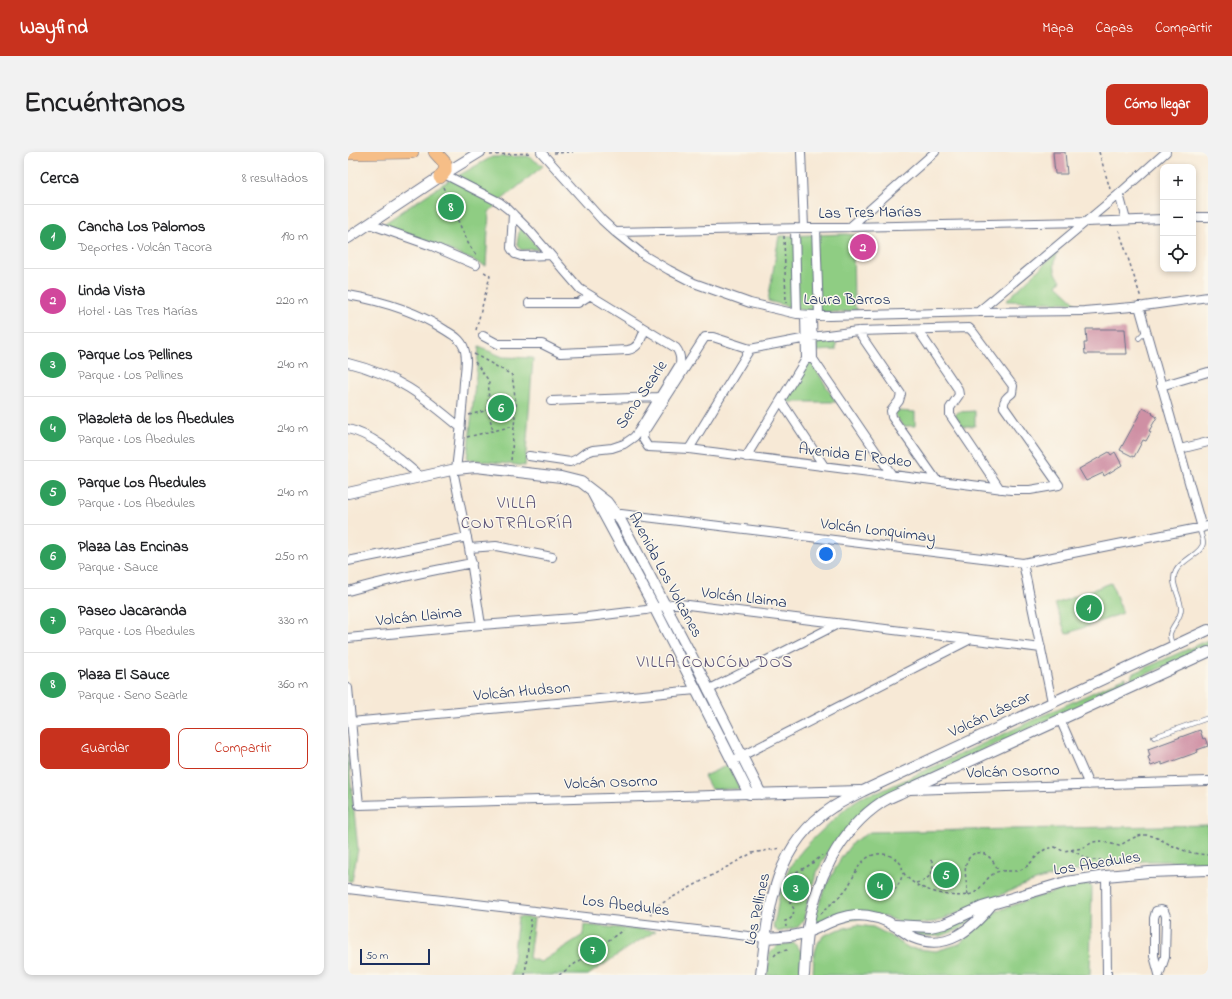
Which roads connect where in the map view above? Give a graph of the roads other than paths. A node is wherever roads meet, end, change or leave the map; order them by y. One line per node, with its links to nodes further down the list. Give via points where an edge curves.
1 (412, 152): 7 (main road)
2 (436, 152): 9 (main road, via 445,163)
3 (541, 152): 22 (street, Laura Barros)
4 (801, 152): 20 (street)
5 (935, 152): 18 (street)
6 (1166, 152): 10 (street)
7 (348, 153)
8 (476, 154): 9 (street)
9 (442, 176): 11 (street, Seno Searle, via 499,202); 17 (street)
10 (1116, 196): 15 (street); 16 (street)
11 (513, 214): 24 (street, Seno Searle); 24 (street, via 511,248 515,254)
12 (1196, 217): 13 (street)
13 (1208, 217)
14 (1160, 219): 15 (street, Las Tres Marías)
15 (1126, 220): 16 (street, Las Tres Marías)
16 (1086, 222): 18 (street, Las Tres Marías); 31 (street)
17 (369, 224): 23 (street); 25 (street)
18 (850, 227): 21 (street, Las Tres Marías)
19 (795, 228): 20 (street, Las Tres Marías); 22 (street, Las Tres Marías); 32 (street)
20 (804, 228): 21 (street, Las Tres Marías)
21 (816, 228): 32 (street)
22 (615, 232): 32 (street, Laura Barros, via 645,256 694,283 740,300)
23 (348, 238)
24 (550, 255): 27 (street, Seno Searle, via 580,290)
25 (476, 265)
26 (348, 295): 48 (street, via 412,313 462,343 466,356)
27 (590, 296): 29 (street, via 578,303); 33 (street, Seno Searle)
28 (1208, 297): 30 (street, Laura Barros)
29 (529, 303)
30 (1141, 306): 31 (street, Laura Barros, via 1084,311); 36 (street)
31 (978, 312): 32 (street, Laura Barros)
32 (808, 315): 38 (street)
33 (645, 329): 37 (street, via 638,345 628,350 560,353 542,344 498,344); 45 (street, Seno Searle, via 676,348 681,357 680,364)
34 (918, 330): 35 (street); 60 (street, via 958,389 959,395 950,408 950,415); 60 (street, Avenida El Rodeo, via 969,328 1013,386 1012,393 1005,398 1004,407 1058,486 1030,490)
35 (858, 331): 38 (street); 59 (street, via 901,394 891,411 892,417)
36 (1146, 331): 39 (lane); 44 (street)
37 (479, 335)
38 (809, 337): 40 (street); 41 (street)
39 (1139, 338)
40 (750, 349): 51 (street); 51 (street, Avenida El Rodeo, via 713,337 705,337 644,432 643,439 648,447)
41 (809, 359): 47 (street); 57 (street)
42 (348, 363): 48 (street, via 379,372 407,386)
43 (1208, 372): 44 (street)
44 (1161, 386): 52 (street)
45 (659, 397): 46 (street); 53 (street, Seno Searle, via 638,432 624,444 584,453 570,462)
46 (551, 401)
47 (781, 401): 54 (street); 55 (street)
48 (461, 428): 56 (street)
49 (348, 429): 58 (street, via 376,441)
50 (1208, 442): 52 (street)
51 (689, 449): 54 (street, Avenida El Rodeo)
52 (1180, 449): 63 (street)
53 (530, 456)
54 (746, 457): 55 (street, Avenida El Rodeo)
55 (824, 466): 57 (street, Avenida El Rodeo)
56 (454, 470): 58 (street, Avenida Los Volcanes); 62 (street, Avenida Los Volcanes, via 476,467 571,479 587,486); 64 (street)
57 (892, 475): 59 (street, Avenida El Rodeo)
58 (421, 477): 61 (street, Avenida Los Volcanes)
59 (937, 481): 60 (street, Avenida El Rodeo)
60 (1000, 489)
61 (348, 494)
62 (611, 516): 68 (street, Volcán Lonquimay, via 626,514); 71 (street, Avenida Los Volcanes, via 621,521); 72 (street, Avenida Los Volcanes)
63 (1203, 527): 68 (street, Volcán Lonquimay); 78 (lane, via 1201,549 1182,563 1173,579 1181,602 1181,614 1170,635)
64 (467, 537): 65 (street); 67 (street)
65 (469, 548): 66 (street, via 496,546); 69 (street)
66 (552, 557)
67 (348, 561)
68 (1023, 563): 79 (street)
69 (472, 564): 70 (street, via 410,574); 74 (street)
70 (348, 591)
71 (665, 606): 72 (street, Volcán Llaima); 73 (street, Volcán Llaima, via 680,604); 83 (street, Avenida Los Volcanes)
72 (655, 609): 74 (street, Volcán Llaima); 82 (street, Avenida Los Volcanes)
73 (839, 624): 77 (street, Volcán Llaima); 83 (street)
74 (482, 625): 76 (street, Volcán Llaima)
75 (1208, 630): 78 (street, Volcán Láscar)
76 (348, 638)
77 (970, 640): 79 (street, Volcán Llaima); 89 (street)
78 (1173, 646): 84 (street, Volcán Láscar)
79 (1041, 648): 84 (street)
80 (1208, 652): 86 (street, Volcán Láscar)
81 (348, 688): 87 (street)
82 (696, 690): 87 (street, Volcán Hudson); 90 (street, Avenida Los Volcanes)
83 (708, 690): 89 (street, Avenida Los Volcanes)
84 (1052, 702): 94 (street, Volcán Láscar)
85 (1208, 718): 88 (lane)
86 (1060, 719): 92 (street); 93 (street, Volcán Láscar)
87 (351, 722): 95 (street, Volcán Osorno, via 359,805)
88 (1154, 737)
89 (742, 756): 90 (street); 96 (street, Avenida Los Volcanes)
90 (732, 762): 95 (street, Avenida Los Volcanes)
91 (1208, 781): 92 (street, Volcán Osorno)
92 (1089, 785): 93 (street, Volcán Osorno)
93 (907, 790): 102 (street, via 882,802 851,830 832,855 817,888)
94 (863, 791): 96 (street, Volcán Osorno); 103 (street, Los Pellines, via 822,816 794,846 777,880)
95 (749, 794): 96 (street, Volcán Osorno)
96 (761, 794)
97 (1208, 870): 98 (street, Los Abedules)
98 (1106, 876): 100 (street, Los Abedules, via 1066,882); 107 (street)
99 (348, 889): 103 (street, Los Abedules)
100 (992, 904): 101 (street, Los Abedules, via 944,924 930,927); 101 (street, Los Abedules, via 970,928 944,940 922,940)
101 (895, 925): 102 (street, Los Abedules, via 878,918 856,915 844,917)
102 (811, 931): 103 (street, Los Abedules); 106 (street)
103 (765, 938): 105 (street, Los Pellines)
104 (1159, 974): 104 (street, via 1165,957 1164,910 1156,910 1154,918 1154,956)
105 (761, 975)
106 (804, 975)
107 (1107, 975)

